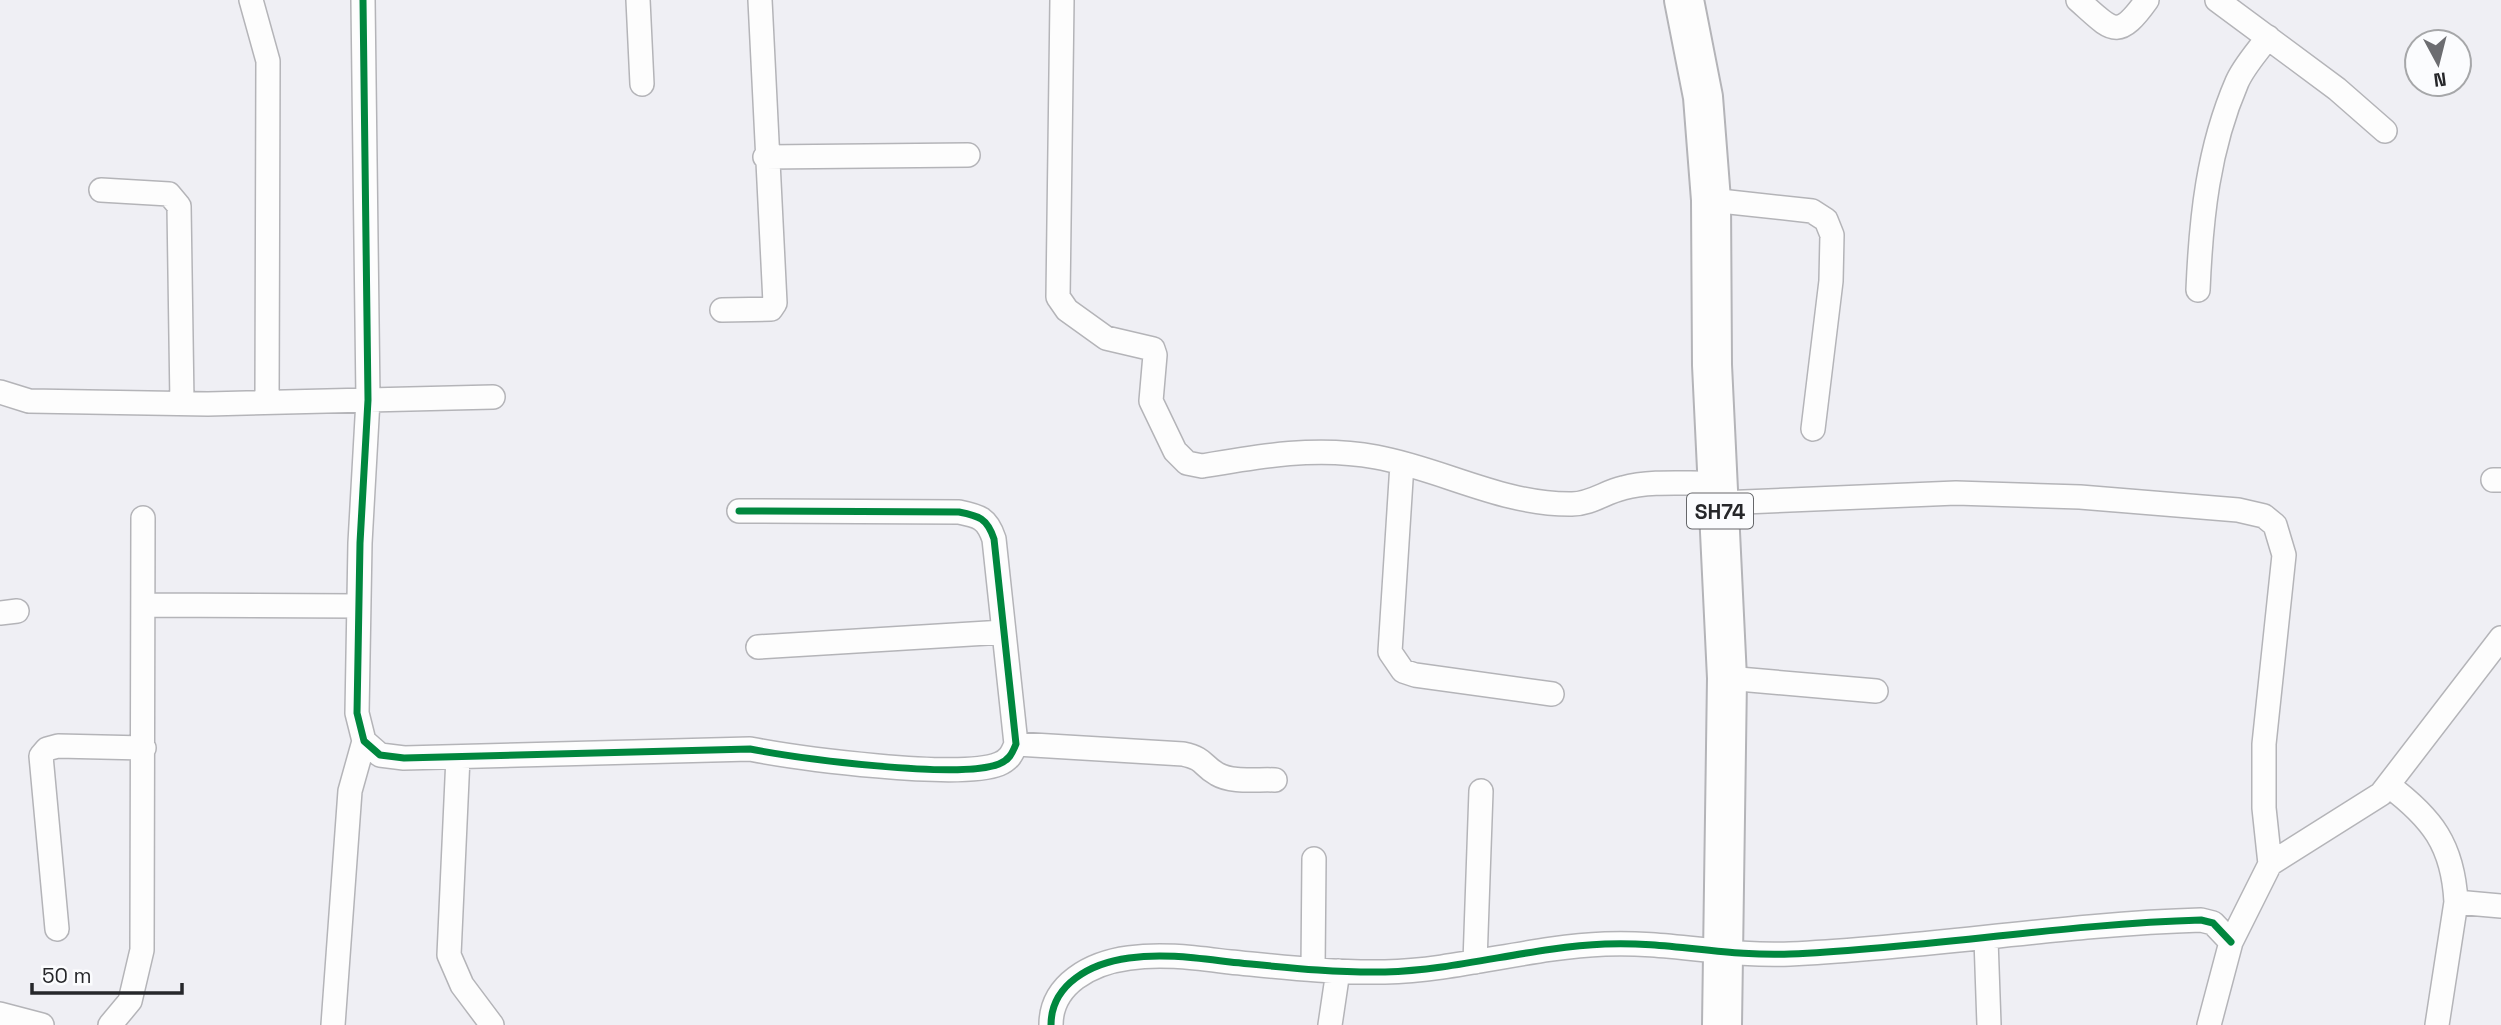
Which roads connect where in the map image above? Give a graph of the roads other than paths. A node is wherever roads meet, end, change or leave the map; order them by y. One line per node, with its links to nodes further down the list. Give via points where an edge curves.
1 (251, 0): 22 (street, via 268,61)
2 (363, 0): 21 (street)
3 (638, 0): 11 (street)
4 (760, 0): 14 (street)
5 (1062, 0): 25 (street, via 1058,297 1062,305 1106,338 1153,349 1151,401 1175,451 1187,463 1202,466 1322,452)
6 (1684, 0): 16 (highway, SH74, via 1703,97)
7 (2078, 0): 8 (street, via 2115,28 2131,23)
8 (2147, 0)
9 (2217, 0): 10 (street)
10 (2268, 37): 12 (street); 17 (street, via 2238,80 2214,147 2202,214)
11 (642, 84)
12 (2385, 131)
13 (968, 155): 14 (street)
14 (765, 157): 18 (street, via 775,303 771,309)
15 (101, 190): 23 (street, via 169,194 179,206)
16 (1711, 200): 24 (street, via 1812,211 1826,220 1832,236 1832,281); 26 (highway, SH74, via 1712,365)
17 (2198, 290)
18 (722, 310)
19 (0, 391): 23 (street, via 29,401)
20 (493, 397): 21 (street)
21 (368, 400): 22 (street); 30 (street)
22 (267, 402): 23 (street)
23 (182, 403)
24 (1813, 429)
25 (1402, 464): 26 (street, via 1498,493 1573,504 1623,488); 36 (street, via 1390,625 1395,664 1415,675)
26 (1719, 493): 34 (highway, SH74); 45 (street, via 2080,497 2264,516 2275,525 2284,555 2264,744)
27 (739, 510): 31 (street, via 980,516 989,524 994,539)
28 (143, 518): 29 (street)
29 (143, 605): 30 (street); 39 (street)
30 (358, 606): 37 (street, via 357,713)
31 (1004, 632): 33 (street); 38 (street)
32 (2501, 638): 42 (street)
33 (758, 647)
34 (1727, 678): 35 (street); 51 (highway, SH74)
35 (1876, 691)
36 (1552, 694)
37 (364, 741): 40 (street, via 380,755); 58 (street, via 350,791)
38 (1016, 744): 40 (street, via 1011,757 998,765 969,768 919,768 750,749); 41 (street, via 1183,754 1198,757 1225,777)
39 (144, 748): 48 (street, via 58,746 41,756); 57 (street, via 142,950 130,1001)
40 (458, 757): 59 (street, via 449,955 462,985)
41 (1275, 780)
42 (2388, 785): 45 (street, via 2381,794); 46 (street, via 2436,827 2449,860)
43 (1481, 791): 52 (street)
44 (1314, 859): 53 (street)
45 (2270, 864): 50 (street)
46 (2456, 902): 47 (street); 65 (street)
47 (2501, 906)
48 (57, 929)
49 (1986, 939): 50 (street, via 2202,920 2213,923); 51 (street, via 1808,953); 63 (street)
50 (2231, 942): 64 (street)
51 (1721, 951): 52 (street, via 1608,943); 62 (highway, SH74)
52 (1475, 962): 54 (street, via 1387,972)
53 (1313, 969): 54 (street); 60 (street, via 1166,955 1128,958 1073,979 1051,1009)
54 (1338, 971): 61 (street)
55 (0, 1014): 56 (street)
56 (42, 1025)
57 (110, 1025)
58 (333, 1025)
59 (492, 1025)
60 (1051, 1025)
61 (1330, 1025)
62 (1722, 1025)
63 (1989, 1025)
64 (2209, 1025)
65 (2437, 1025)

